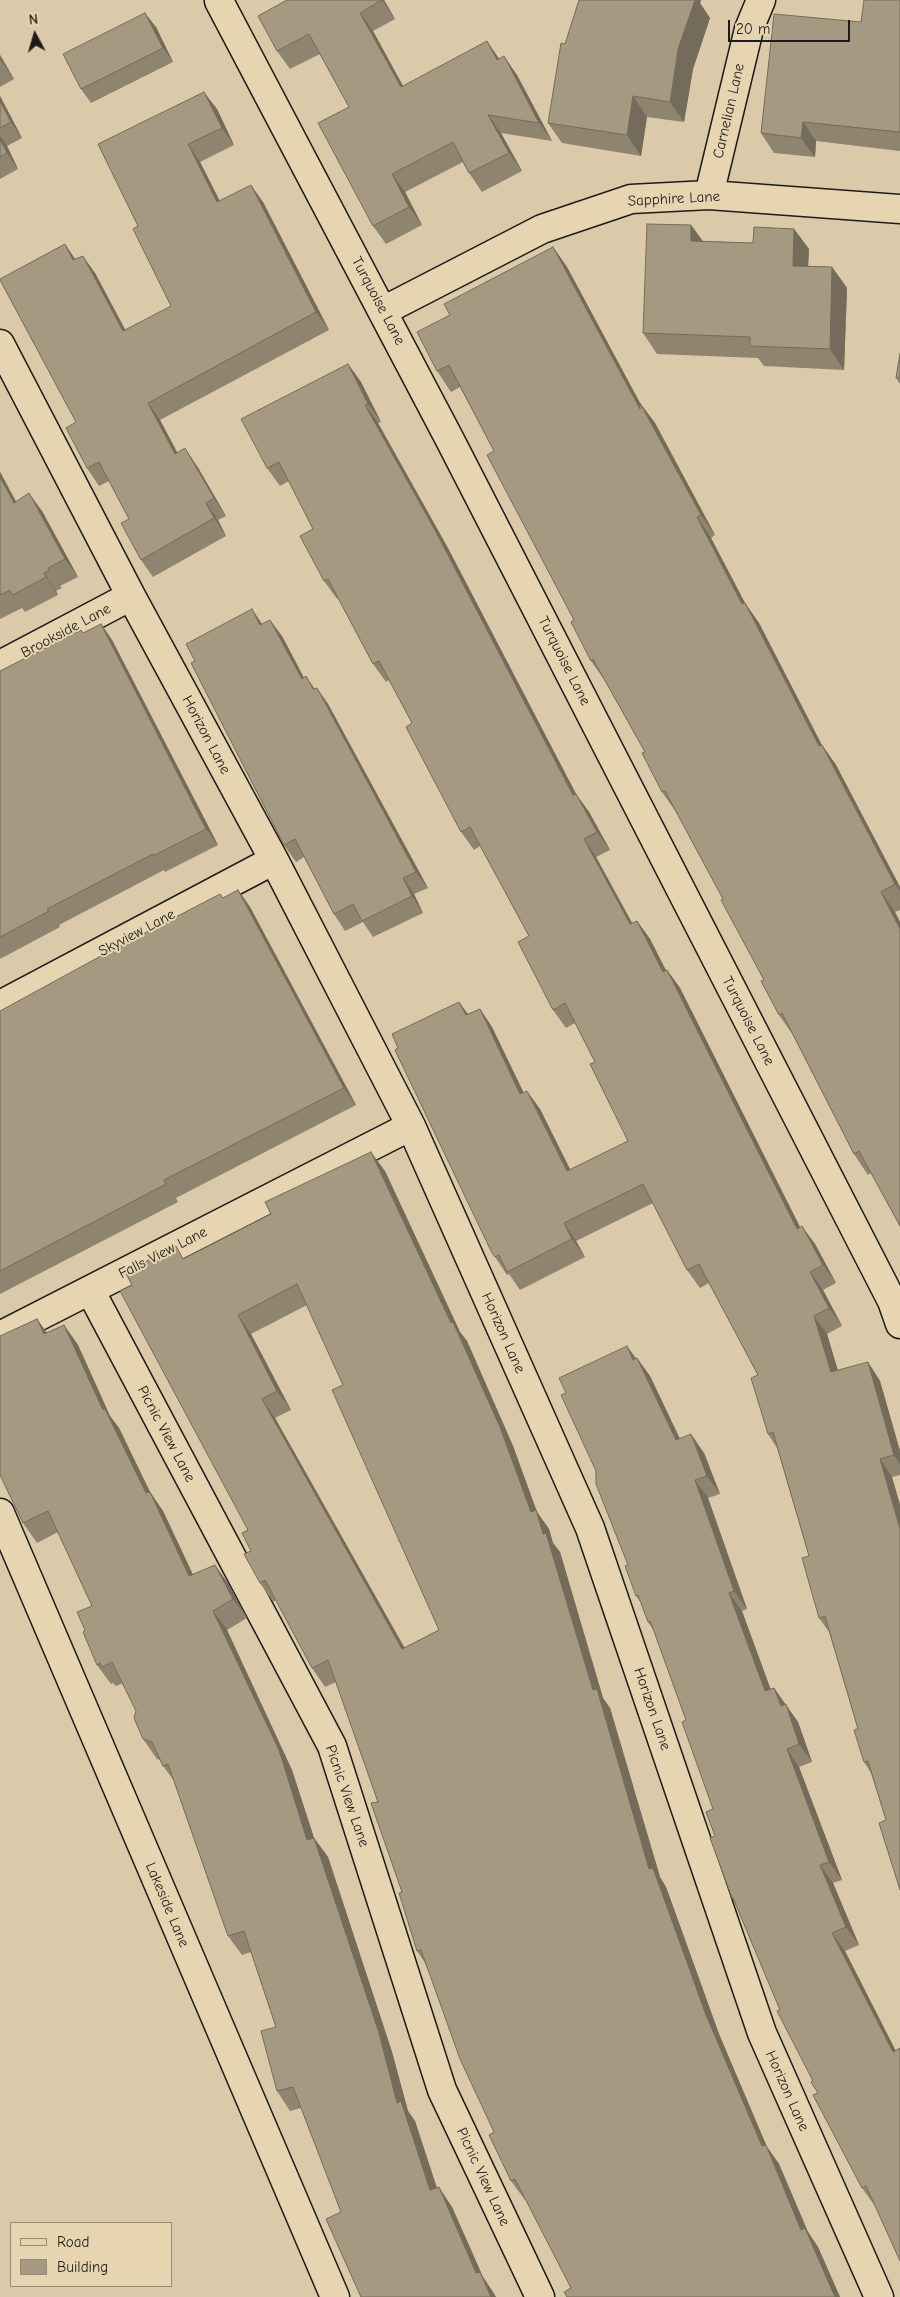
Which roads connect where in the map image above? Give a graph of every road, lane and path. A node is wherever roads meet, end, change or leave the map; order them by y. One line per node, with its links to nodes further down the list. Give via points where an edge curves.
1 (761, 0): 3 (street, Carnelian Lane, via 749,29)
2 (218, 2): 5 (street, Turquoise Lane)
3 (709, 195): 4 (street, Sapphire Lane); 5 (street, Sapphire Lane, via 630,199 542,229)
4 (900, 209)
5 (383, 311): 13 (street, Turquoise Lane, via 892,1301)
6 (0, 344): 7 (street, Horizon Lane)
7 (131, 596): 8 (street, Brookside Lane); 9 (street, Horizon Lane)
8 (0, 665)
9 (274, 860): 10 (street, Skyview Lane); 11 (street, Horizon Lane)
10 (0, 1005)
11 (411, 1126): 12 (street, Falls View Lane); 18 (street, Horizon Lane, via 590,1528 762,2033)
12 (90, 1290): 14 (street, Falls View Lane); 17 (street, Picnic View Lane, via 332,1746 442,2090)
13 (900, 1324)
14 (0, 1336)
15 (0, 1513): 16 (street, Lakeside Lane)
16 (335, 2297)
17 (540, 2297)
18 (879, 2297)

